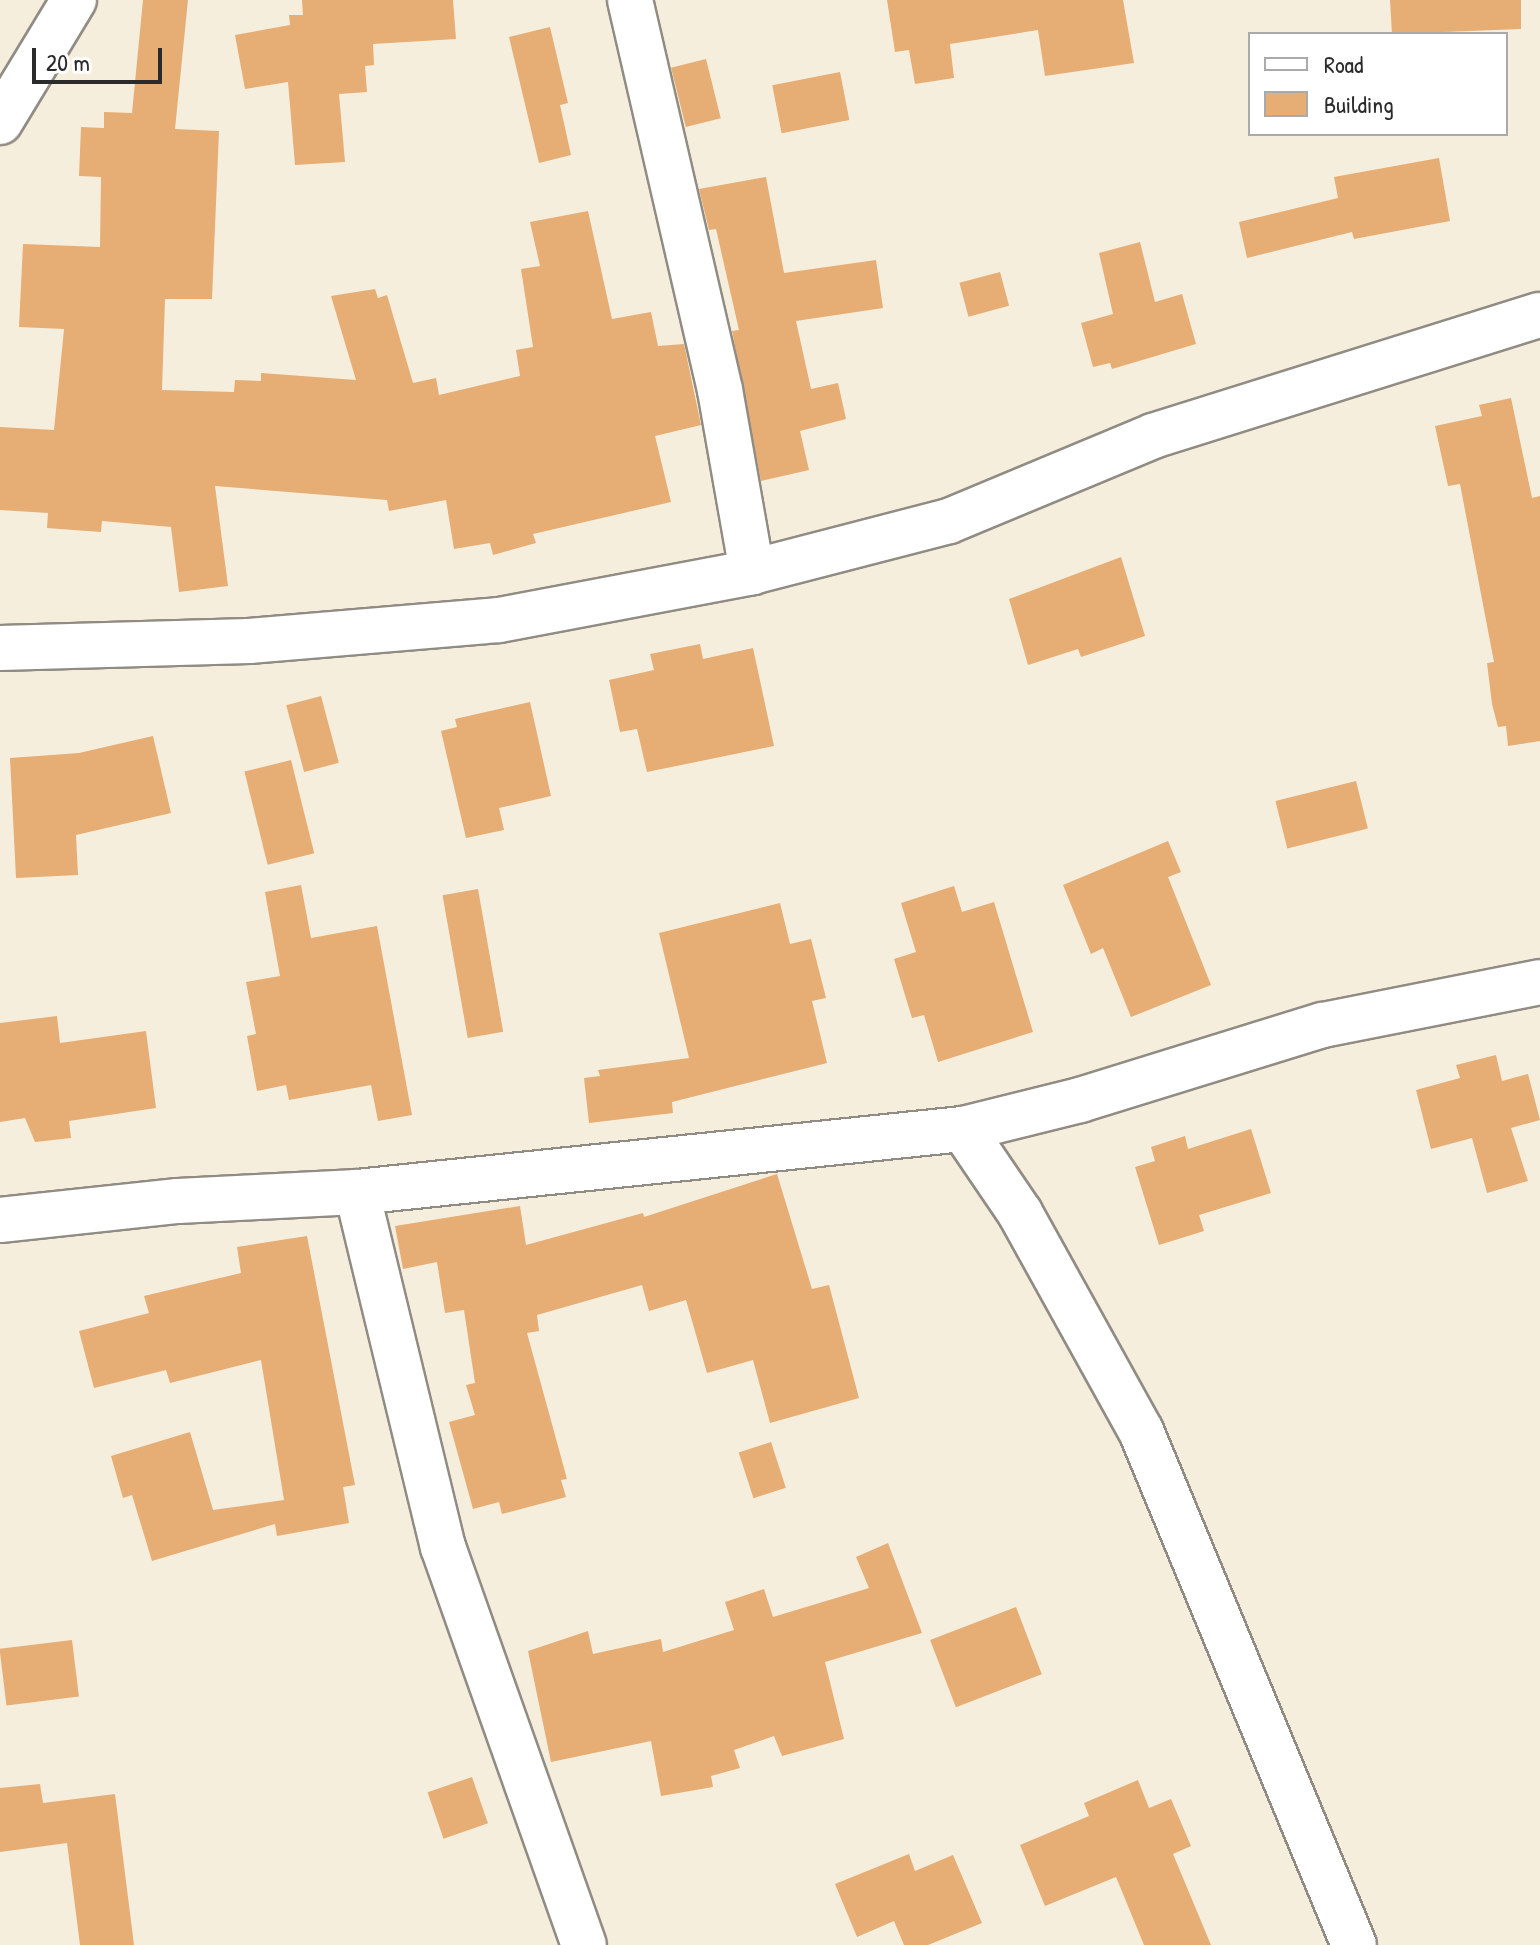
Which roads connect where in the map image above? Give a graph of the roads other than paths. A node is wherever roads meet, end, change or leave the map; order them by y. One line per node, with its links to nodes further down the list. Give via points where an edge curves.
1 (74, 0): 3 (street)
2 (630, 0): 5 (street, via 720,390)
3 (0, 122)
4 (1540, 315): 5 (street, via 1153,436 949,521)
5 (752, 572): 6 (street, via 484,622 249,641)
6 (0, 648)
7 (1540, 982): 8 (street, via 1323,1025 1080,1100)
8 (963, 1129): 9 (street); 12 (street, via 1020,1213 1141,1431)
9 (357, 1192): 10 (street, via 178,1201); 11 (street, via 443,1547)
10 (0, 1220)
11 (584, 1945)
12 (1354, 1945)

